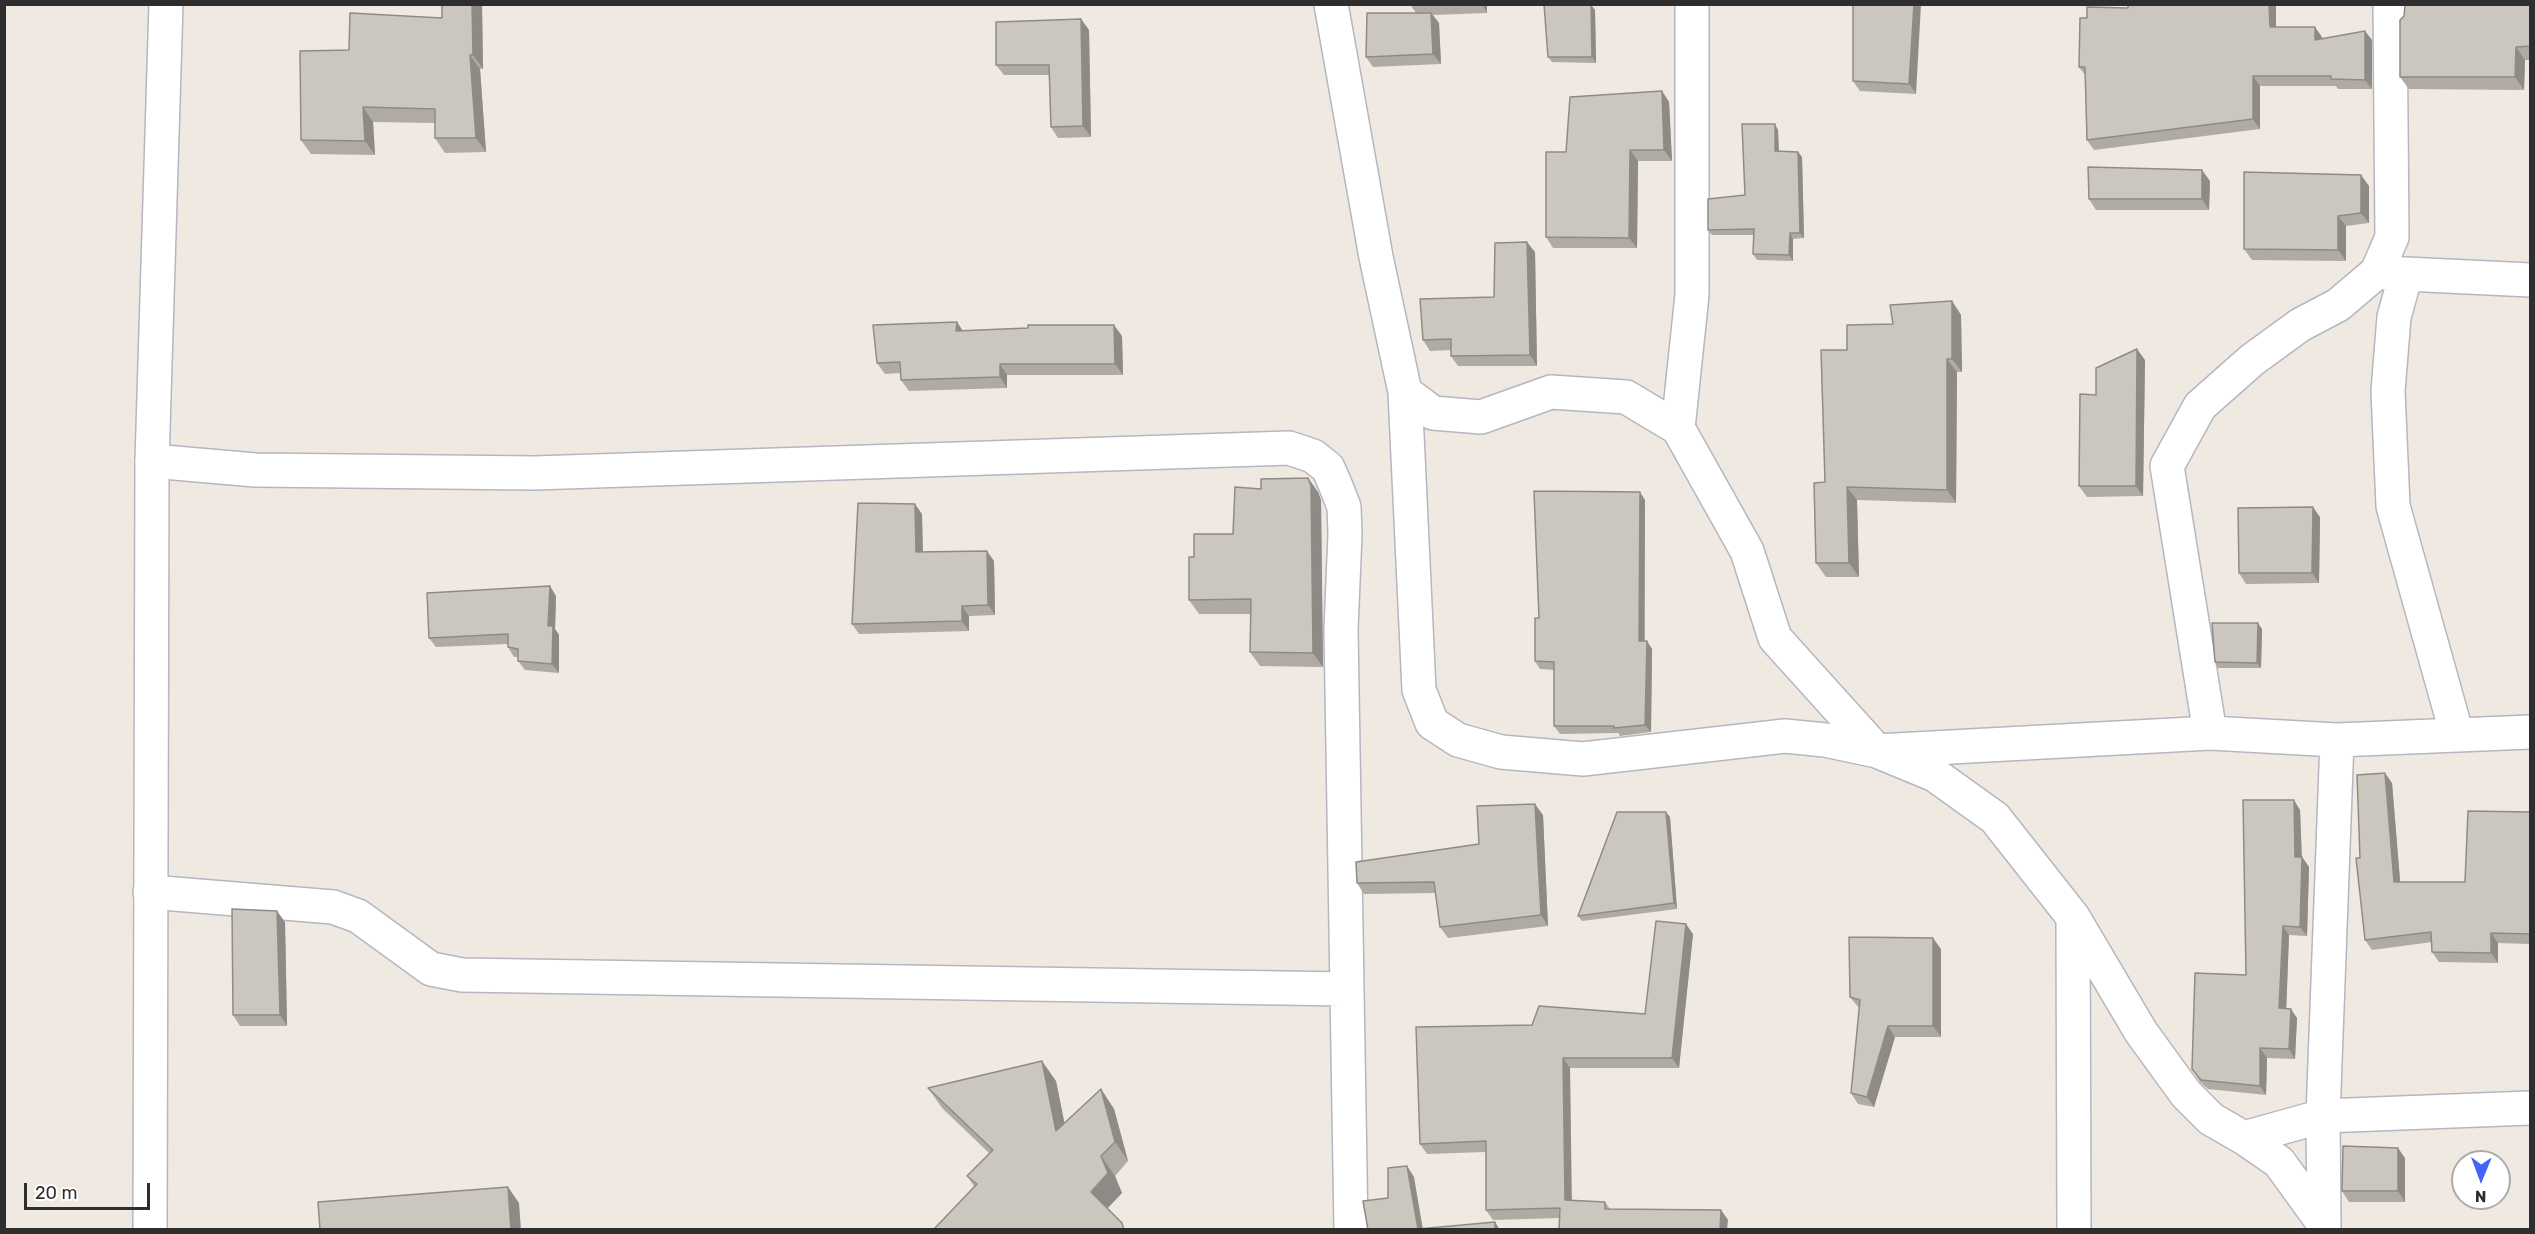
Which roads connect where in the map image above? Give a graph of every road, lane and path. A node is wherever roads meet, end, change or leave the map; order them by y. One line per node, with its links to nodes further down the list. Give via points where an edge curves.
1 (166, 4): 9 (street)
2 (1331, 4): 7 (street, via 1376,257)
3 (1692, 4): 8 (street, via 1692,295)
4 (2390, 4): 5 (street)
5 (2391, 273): 6 (street); 11 (street, via 2300,325 2252,360 2200,406 2168,466); 12 (street, via 2394,317 2388,391 2393,506)
6 (2530, 280)
7 (1405, 392): 8 (street, via 1433,413 1481,417 1551,392 1626,397); 14 (street, via 1419,690 1432,723 1458,740 1501,752 1583,759 1785,736)
8 (1678, 428): 14 (street, via 1747,551 1775,638)
9 (152, 461): 15 (street); 17 (street, via 255,470 535,473 1288,448 1313,456 1328,468 1344,507 1341,629)
10 (2530, 732): 12 (street)
11 (2210, 733): 13 (street); 14 (street)
12 (2457, 735): 13 (street)
13 (2337, 740): 19 (street)
14 (1877, 751): 16 (street, via 1935,775 1995,818)
15 (150, 892): 17 (street, via 333,907 358,916 431,969 462,975); 22 (street)
16 (2073, 917): 20 (street, via 2141,1032 2186,1094 2211,1119); 24 (street)
17 (1346, 989): 23 (street)
18 (2530, 1108): 19 (street)
19 (2323, 1116): 20 (street); 21 (street)
20 (2244, 1138): 21 (street, via 2279,1162)
21 (2324, 1227)
22 (150, 1230)
23 (1351, 1230)
24 (2074, 1230)

